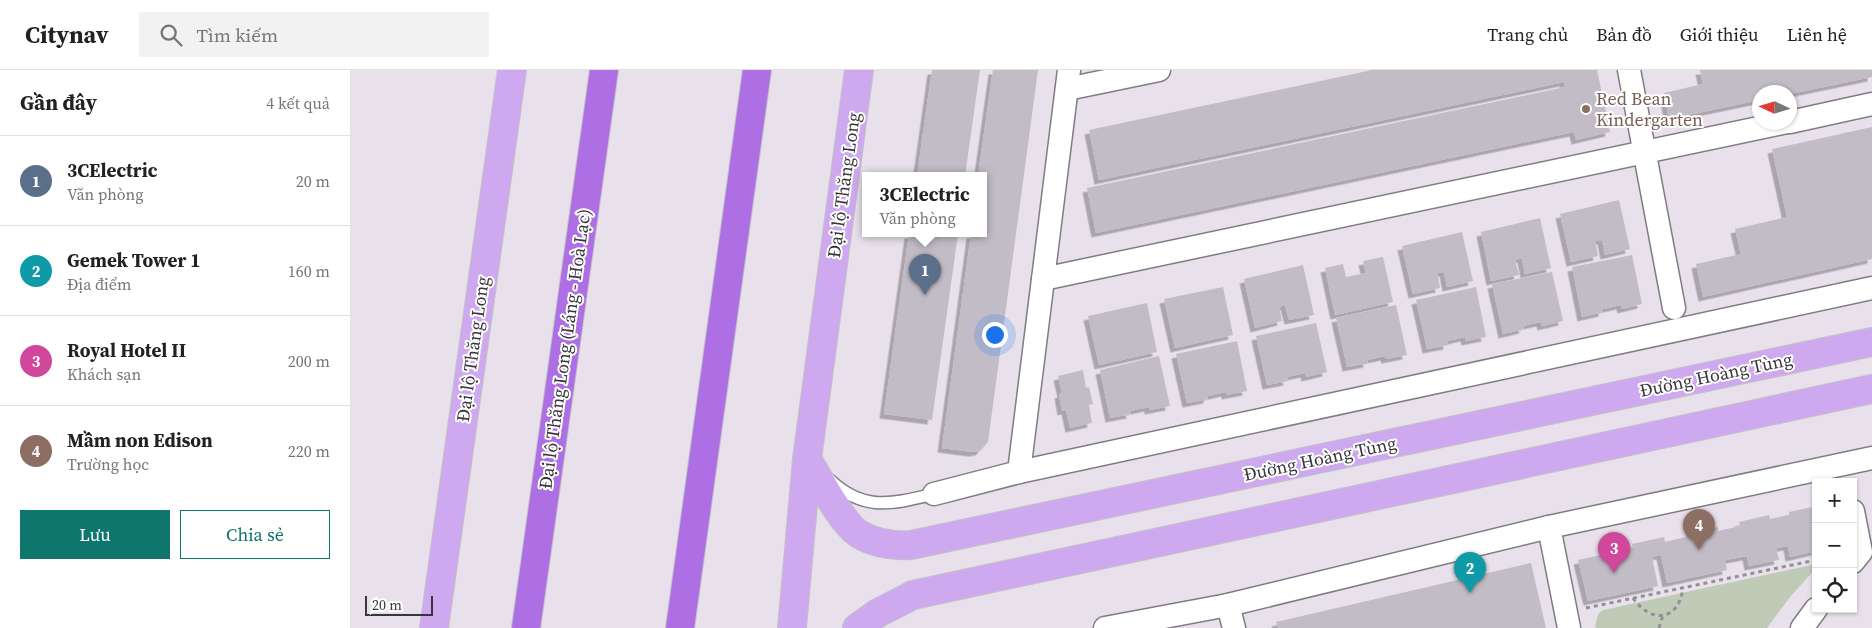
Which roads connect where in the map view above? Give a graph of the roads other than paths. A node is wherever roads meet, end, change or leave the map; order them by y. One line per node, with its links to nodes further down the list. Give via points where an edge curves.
1 (512, 70): 28 (main road, Đại lộ Thăng Long)
2 (604, 70): 29 (highway, Đại lộ Thăng Long (Láng - Hoà Lạc))
3 (757, 70): 30 (highway)
4 (859, 70): 18 (main road, Đại lộ Thăng Long)
5 (1159, 70): 7 (street)
6 (1629, 70): 11 (street)
7 (1068, 80): 12 (street)
8 (1872, 104): 9 (street)
9 (1797, 120)
10 (1752, 130): 11 (street)
11 (1645, 153): 12 (street); 14 (street)
12 (1043, 279): 19 (street)
13 (1872, 288): 19 (street)
14 (1674, 308)
15 (1872, 342): 18 (main road, Đường Hoàng Tùng, via 911,545 893,546 858,534 846,521)
16 (1872, 389): 32 (main road, via 913,595)
17 (1872, 458): 20 (street)
18 (807, 459): 21 (lane, via 857,500 888,504); 31 (main road, Đại lộ Thăng Long)
19 (1019, 472): 21 (street)
20 (1846, 473): 22 (street)
21 (926, 496)
22 (1549, 527): 25 (street); 27 (street)
23 (1857, 532): 24 (street, via 1861,552)
24 (1857, 557)
25 (1228, 605): 33 (street); 34 (street)
26 (1813, 613): 35 (street)
27 (1567, 620)
28 (434, 628)
29 (526, 628)
30 (680, 628)
31 (792, 628)
32 (857, 628)
33 (1105, 628)
34 (1234, 628)
35 (1802, 628)

